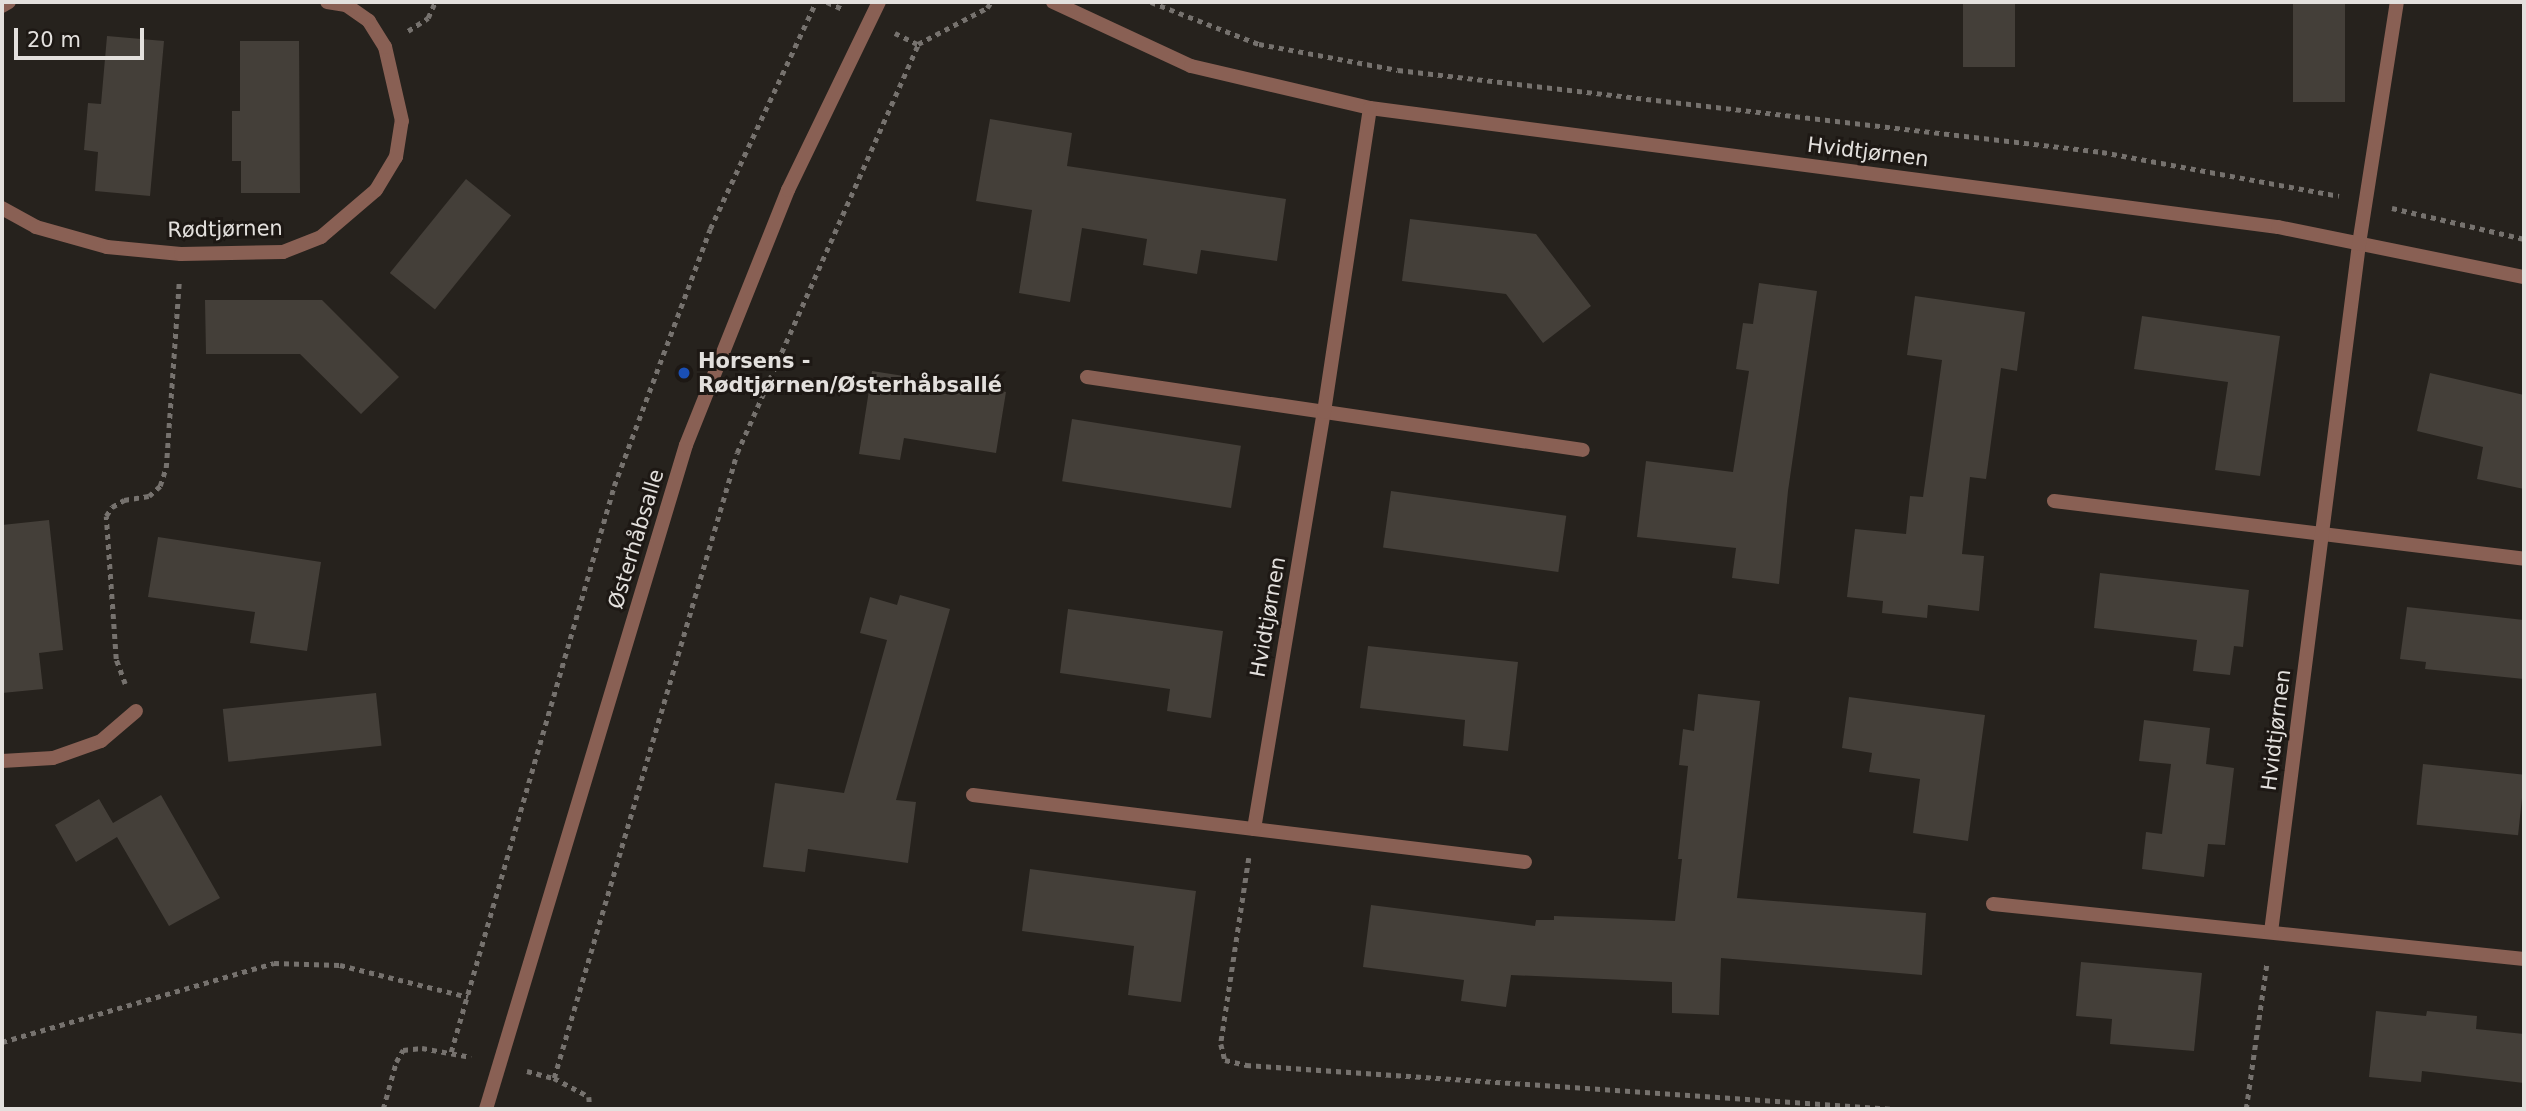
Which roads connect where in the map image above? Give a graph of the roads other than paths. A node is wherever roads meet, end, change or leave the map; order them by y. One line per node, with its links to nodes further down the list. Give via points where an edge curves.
1 (9, 2): 6 (street)
2 (327, 2): 8 (street, Rødtjørnen, via 346,5 369,21 385,47 402,121 396,157 376,190 321,237 283,252 181,254 107,247 36,226)
3 (879, 2): 25 (street, Østerhåbsalle, via 788,190 686,445)
4 (1054, 2): 7 (street, Hvidtjørnen, via 1191,66)
5 (2397, 2): 9 (street, Hvidtjørnen)
6 (2, 6)
7 (1370, 108): 9 (street, Hvidtjørnen, via 2278,226); 12 (street, Hvidtjørnen)
8 (2, 208)
9 (2359, 244): 10 (street, Hvidtjørnen); 15 (street, Hvidtjørnen)
10 (2524, 277)
11 (1087, 377): 12 (street)
12 (1324, 412): 13 (street); 20 (street, Hvidtjørnen)
13 (1583, 450)
14 (2054, 501): 15 (street)
15 (2323, 534): 16 (street); 23 (street, Hvidtjørnen)
16 (2524, 559)
17 (136, 711): 18 (street, via 102,741 53,758)
18 (2, 761)
19 (973, 795): 20 (street)
20 (1254, 829): 21 (street)
21 (1525, 862)
22 (1993, 904): 23 (street)
23 (2271, 932): 24 (street)
24 (2524, 959)
25 (486, 1109)

